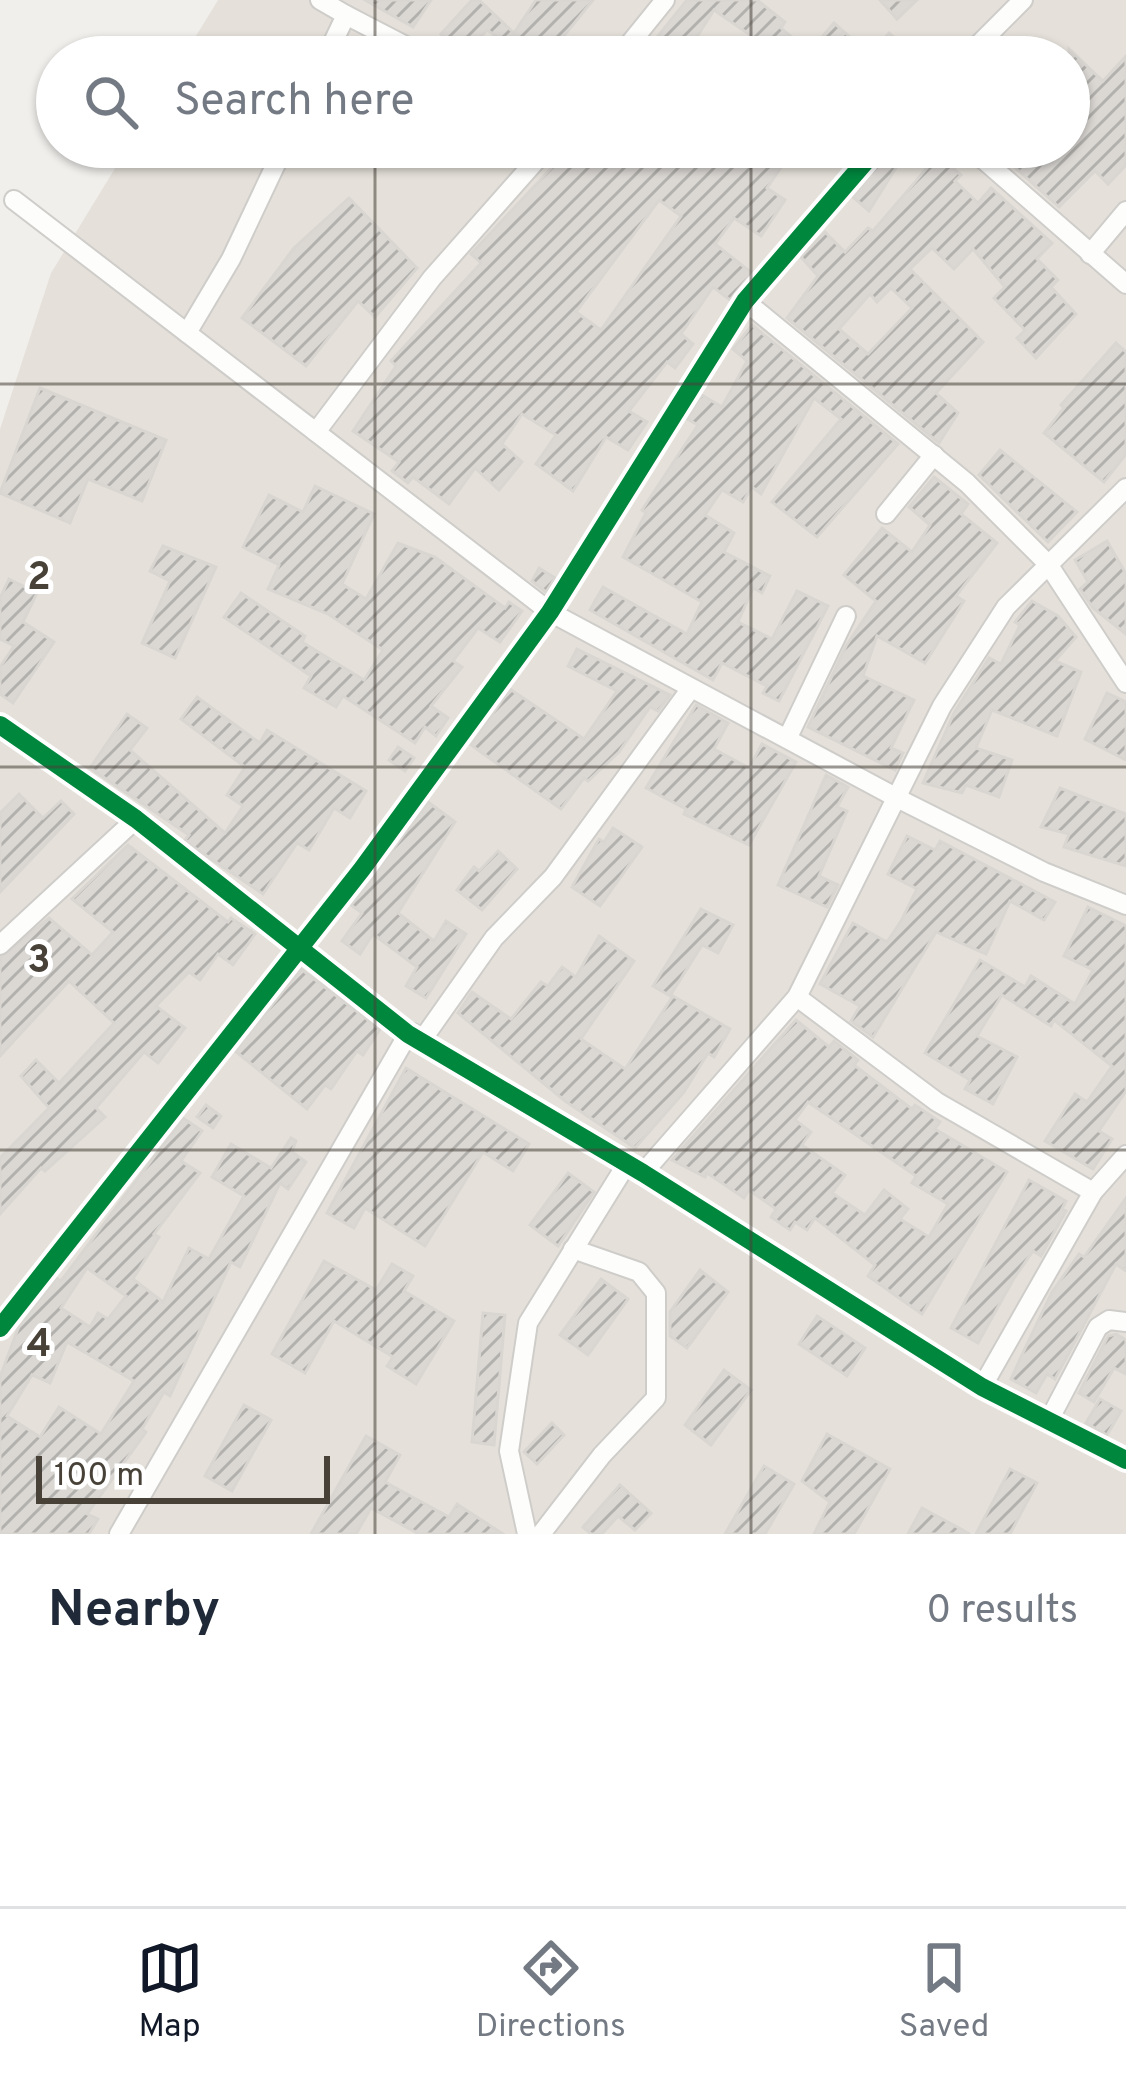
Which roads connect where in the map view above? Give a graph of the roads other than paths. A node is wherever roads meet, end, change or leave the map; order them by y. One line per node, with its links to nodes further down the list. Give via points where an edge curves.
1 (320, 0): 4 (street)
2 (665, 0): 7 (street)
3 (1023, 0): 8 (street)
4 (346, 15): 5 (street); 6 (street)
5 (336, 36)
6 (386, 36)
7 (637, 36)
8 (986, 36)
9 (274, 168): 18 (street)
10 (527, 168): 19 (street)
11 (860, 168): 17 (street)
12 (993, 168): 15 (street)
13 (14, 200): 18 (street)
14 (1126, 212): 15 (street)
15 (1090, 254): 16 (street)
16 (1126, 284)
17 (745, 301): 20 (street); 24 (street)
18 (187, 333): 19 (street)
19 (316, 432): 24 (street)
20 (934, 455): 22 (street); 23 (street)
21 (1126, 488): 23 (street)
22 (886, 514)
23 (1048, 565): 26 (street); 30 (street, via 1006,607 968,666)
24 (550, 612): 27 (street); 34 (street)
25 (846, 616): 29 (street)
26 (1126, 683)
27 (689, 691): 29 (street); 36 (street, via 553,877)
28 (0, 725): 31 (street)
29 (788, 737): 30 (street)
30 (898, 799): 32 (street); 35 (street)
31 (136, 819): 33 (street); 34 (street)
32 (1126, 905)
33 (0, 945)
34 (299, 945): 36 (street); 42 (street)
35 (797, 997): 38 (street); 39 (street, via 937,1102)
36 (415, 1037): 38 (street); 46 (street)
37 (1126, 1155): 39 (street)
38 (634, 1169): 40 (street); 43 (street)
39 (1094, 1192): 43 (street)
40 (573, 1250): 47 (street, via 528,1323 514,1400 509,1451); 48 (street, via 639,1272 656,1292 656,1398)
41 (1126, 1322): 44 (street, via 1098,1327)
42 (0, 1328)
43 (982, 1387): 44 (street)
44 (1048, 1422): 45 (street)
45 (1126, 1460)
46 (118, 1534)
47 (527, 1534)
48 (541, 1534)

